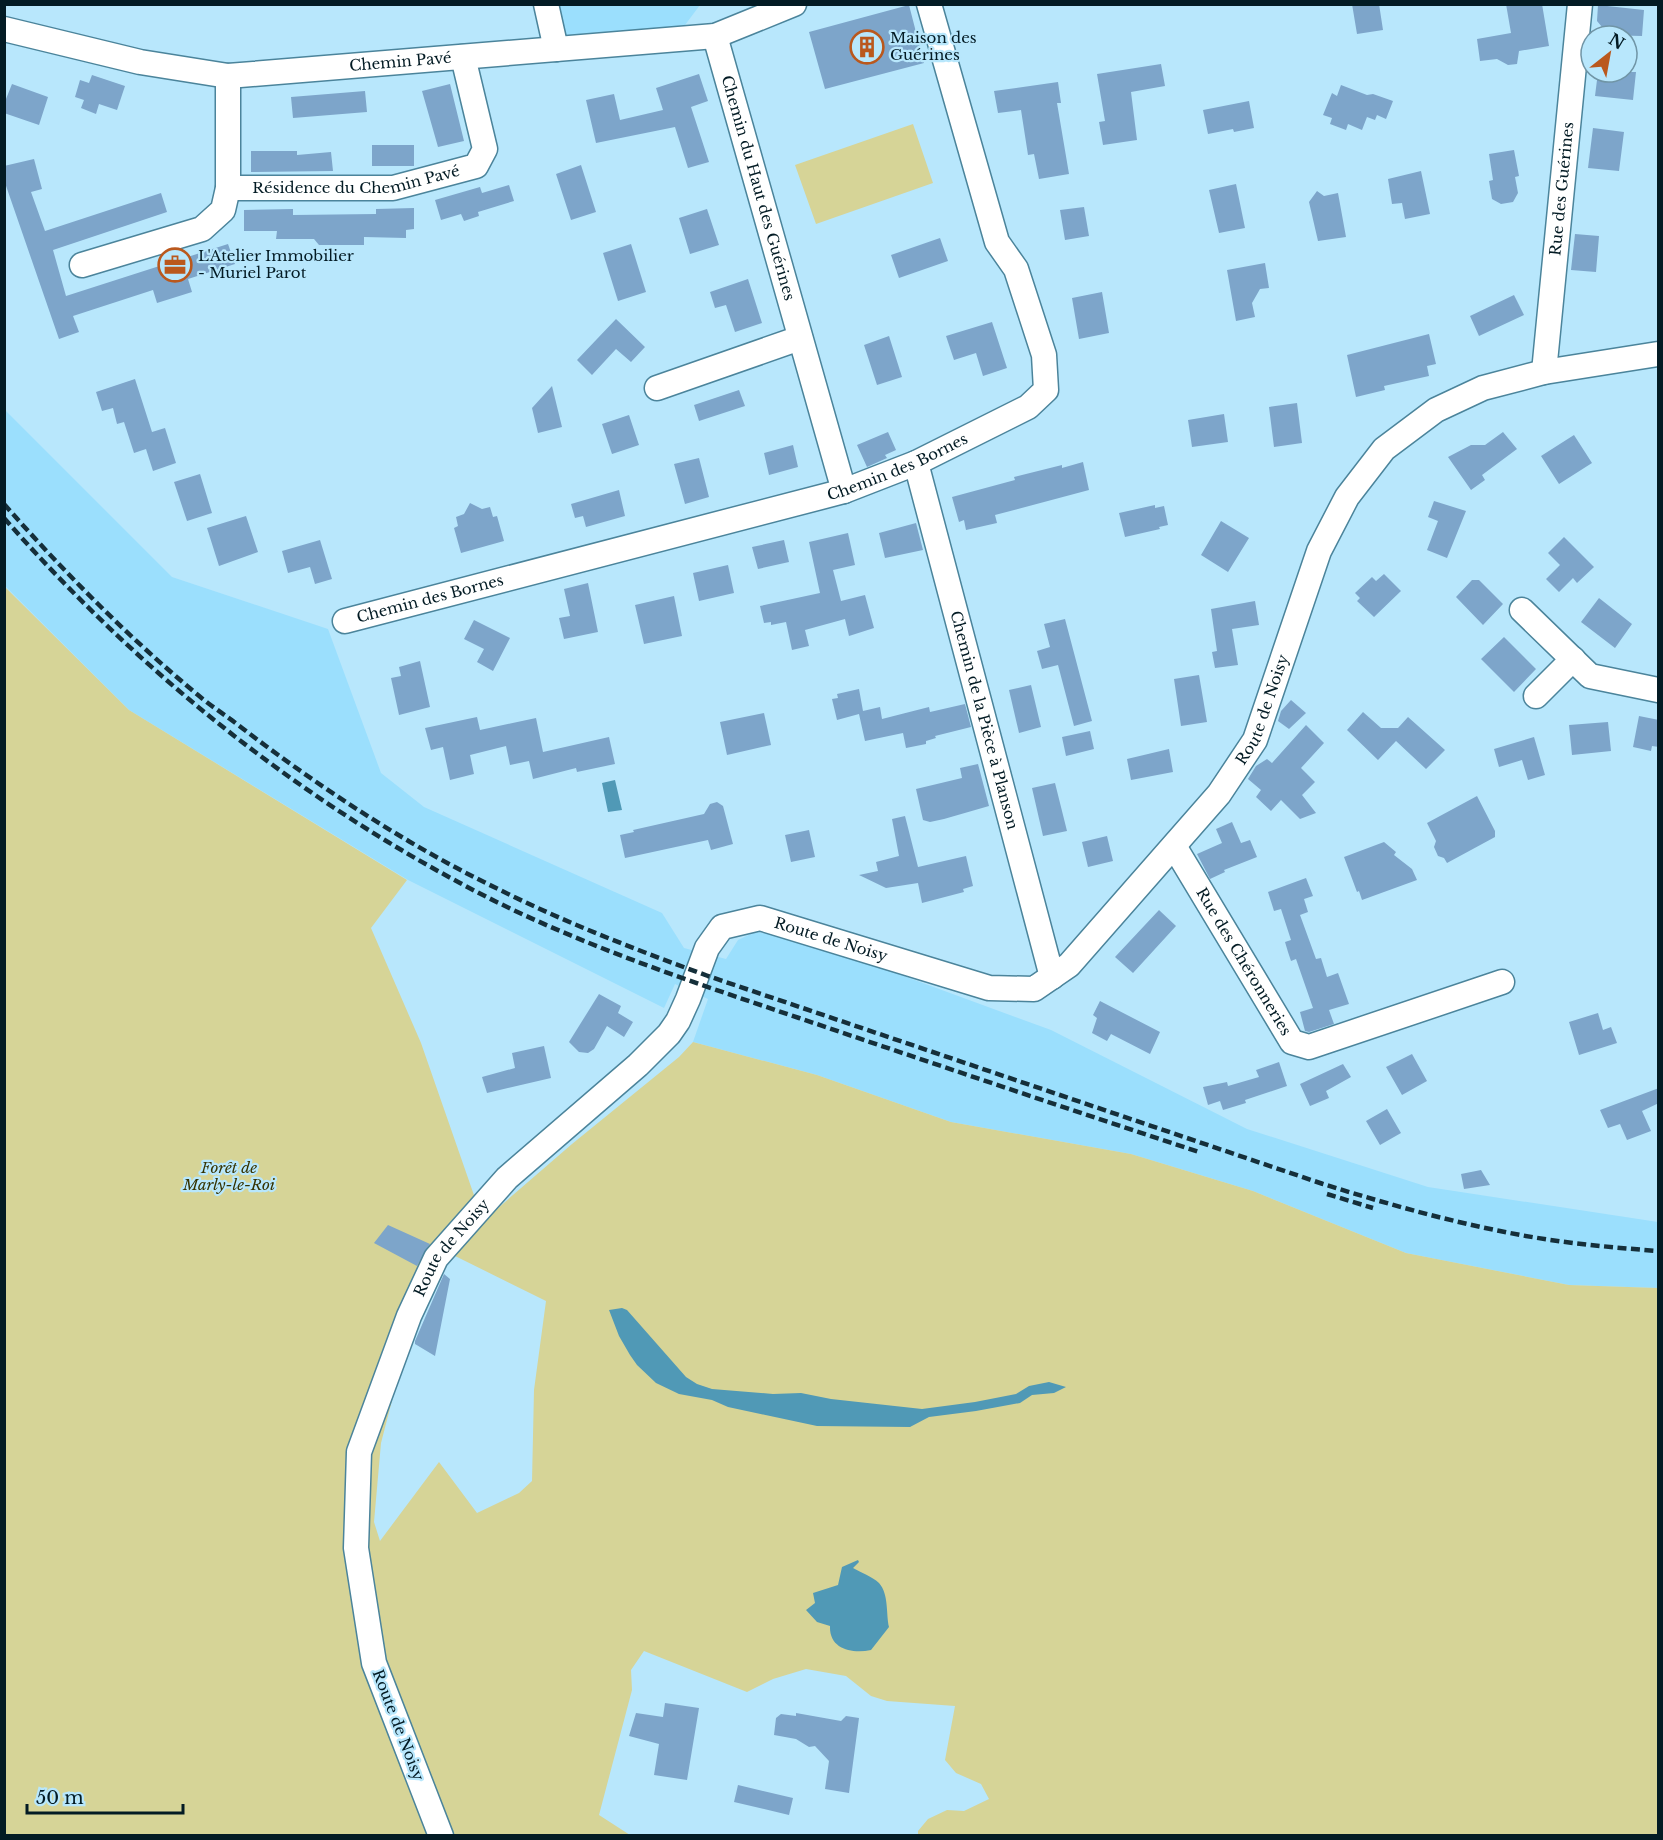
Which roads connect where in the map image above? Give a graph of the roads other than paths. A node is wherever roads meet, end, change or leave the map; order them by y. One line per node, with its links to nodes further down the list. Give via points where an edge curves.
1 (546, 4): 7 (street)
2 (794, 4): 6 (street, Chemin Pavé)
3 (929, 4): 16 (street, Chemin des Bornes, via 998,242 1016,270 1044,355 1046,390 1028,407)
4 (1580, 4): 14 (street, Rue des Guérines)
5 (4, 29): 9 (street, Chemin Pavé, via 141,62)
6 (715, 36): 7 (street, Chemin Pavé); 12 (street, Chemin du Haut des Guérines)
7 (556, 50): 8 (street, Chemin Pavé)
8 (463, 57): 9 (street, Chemin Pavé); 10 (street, Résidence du Chemin Pavé, via 485,149 476,166 393,188)
9 (228, 76): 10 (street, Résidence du Chemin Pavé)
10 (228, 188): 11 (street, Résidence du Chemin Pavé, via 223,210 202,229)
11 (82, 265)
12 (800, 338): 15 (street); 17 (street, Chemin du Haut des Guérines)
13 (1659, 354): 14 (street, Route de Noisy)
14 (1544, 372): 23 (street, Route de Noisy, via 1483,388 1436,410 1384,449 1347,497 1319,551 1255,740 1219,794)
15 (657, 388)
16 (916, 463): 17 (street, Chemin des Bornes); 24 (street, Chemin de la Pièce à Planson)
17 (844, 491): 19 (street, Chemin des Bornes)
18 (1522, 610): 20 (street)
19 (345, 621)
20 (1573, 659): 21 (street, via 1590,676); 22 (street)
21 (1659, 690)
22 (1536, 696)
23 (1174, 846): 24 (street, Route de Noisy, via 1069,965); 25 (street, Rue des Chéronneries, via 1292,1042 1309,1047)
24 (1052, 977): 26 (street, Route de Noisy, via 1034,989 989,988 760,918 722,927 707,948 685,1006 669,1034 507,1178 436,1258 409,1316 359,1452 356,1548 374,1663)
25 (1502, 982)
26 (441, 1836)

